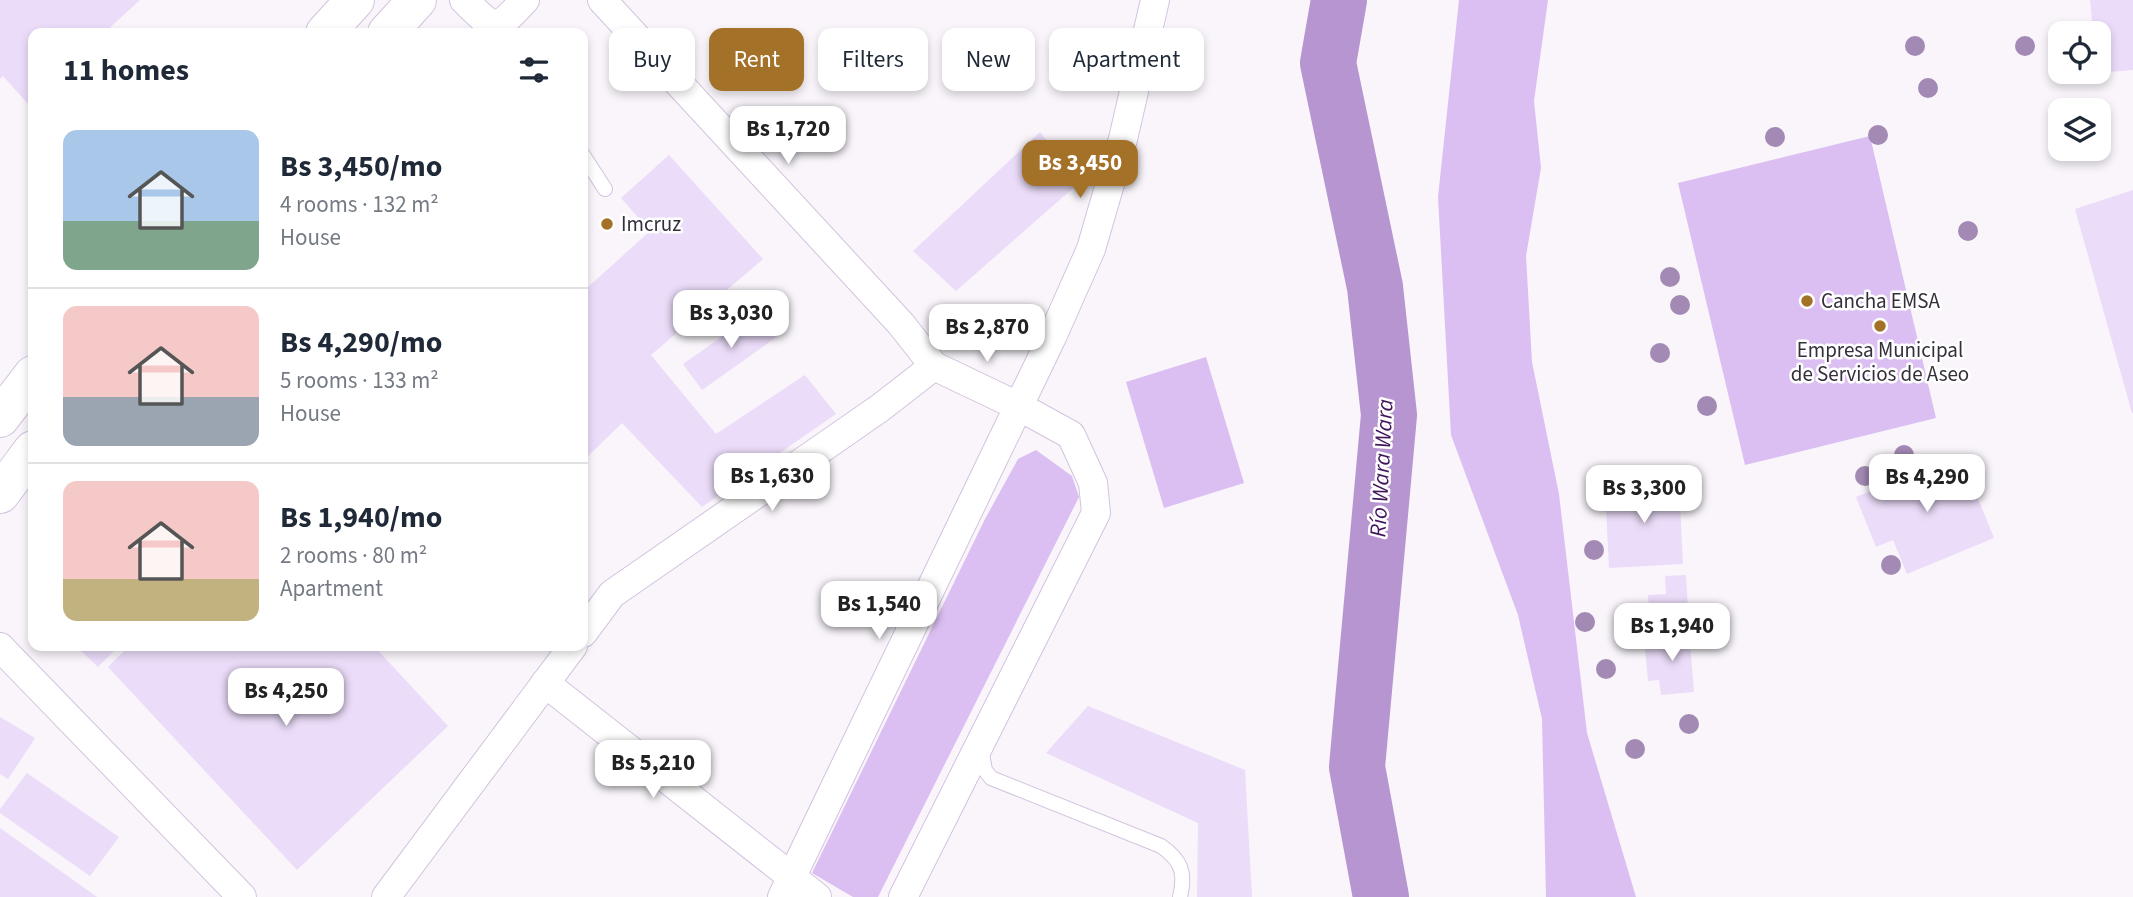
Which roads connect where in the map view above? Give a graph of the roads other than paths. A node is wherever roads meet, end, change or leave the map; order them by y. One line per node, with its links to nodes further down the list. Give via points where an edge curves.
1 (355, 0): 7 (highway)
2 (417, 0): 8 (highway)
3 (464, 0): 9 (street)
4 (525, 0): 10 (street)
5 (602, 0): 13 (street, via 901,324)
6 (1155, 0): 15 (street, via 1124,139 1091,249)
7 (330, 28)
8 (392, 28)
9 (495, 28)
10 (498, 28)
11 (588, 162): 12 (lane)
12 (606, 189)
13 (934, 366): 15 (street); 19 (street, via 612,594)
14 (28, 382): 16 (highway)
15 (1018, 406): 23 (street, via 1071,435 1093,483 1096,513); 24 (street)
16 (0, 418)
17 (28, 457): 18 (highway)
18 (0, 494)
19 (588, 626)
20 (0, 647): 25 (street)
21 (569, 651): 22 (street)
22 (545, 683): 24 (street); 26 (street)
23 (981, 744): 28 (street); 29 (lane, via 985,771 991,778 1174,855 1181,867)
24 (787, 888): 27 (street)
25 (242, 897)
26 (386, 897)
27 (817, 897)
28 (903, 897)
29 (1180, 897)

